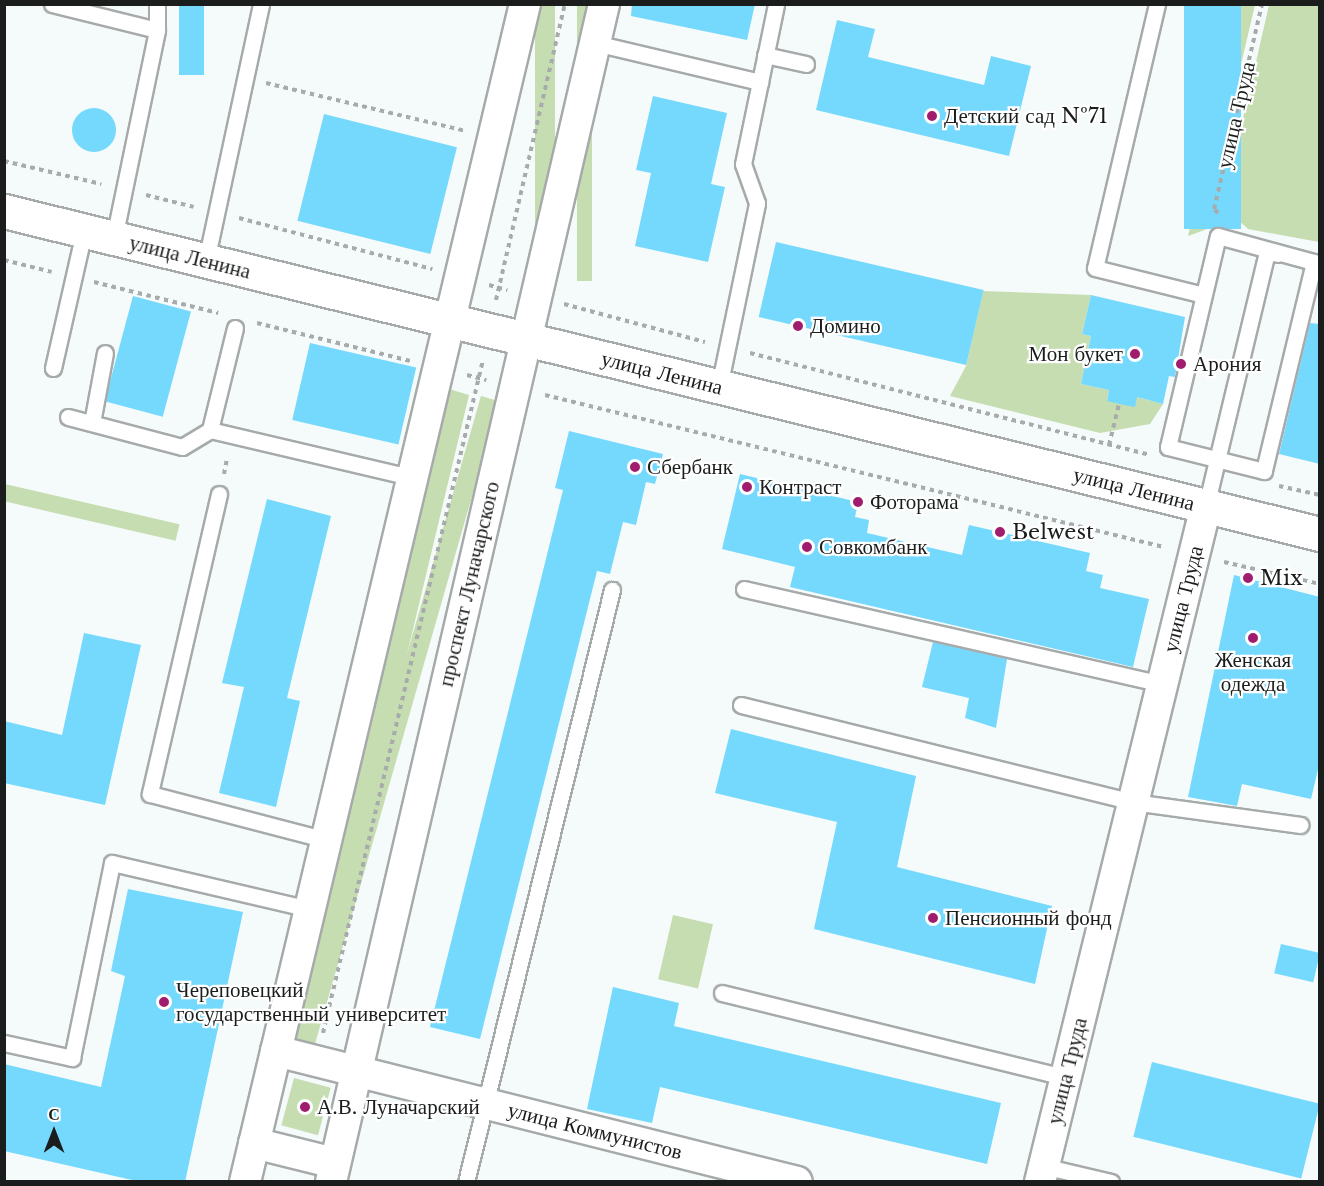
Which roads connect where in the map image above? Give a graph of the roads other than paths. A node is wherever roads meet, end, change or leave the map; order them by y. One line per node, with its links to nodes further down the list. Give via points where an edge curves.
1 (52, 4): 8 (lane)
2 (157, 4): 8 (lane)
3 (261, 4): 15 (lane)
4 (525, 4): 18 (street)
5 (604, 4): 9 (street, проспект Луначарского)
6 (776, 4): 10 (lane)
7 (1157, 4): 17 (lane, via 1095,268)
8 (157, 30): 14 (lane, via 124,190)
9 (595, 43): 12 (lane); 20 (street, проспект Луначарского)
10 (765, 55): 11 (lane); 12 (lane)
11 (806, 64)
12 (760, 82): 23 (lane, via 743,164 757,203)
13 (4, 211): 14 (street, улица Ленина)
14 (99, 235): 15 (street, улица Ленина); 22 (lane)
15 (206, 261): 18 (street, улица Ленина)
16 (1317, 262): 17 (lane, via 1218,236); 27 (lane, улица Труда, via 1267,252); 27 (lane, via 1264,471)
17 (1204, 295): 27 (lane, via 1168,447)
18 (452, 323): 20 (street, улица Ленина); 28 (street)
19 (235, 328): 26 (lane)
20 (525, 340): 23 (street, улица Ленина); 43 (street, проспект Луначарского)
21 (105, 353): 25 (lane)
22 (53, 368)
23 (719, 387): 30 (street, улица Ленина)
24 (68, 417): 25 (lane)
25 (92, 423): 26 (lane, via 182,447)
26 (210, 430): 28 (lane)
27 (1217, 459): 30 (lane, улица Труда)
28 (415, 478): 38 (street)
29 (219, 494): 38 (lane, via 150,794)
30 (1206, 506): 31 (street, улица Ленина); 34 (street, улица Труда)
31 (1320, 534)
32 (744, 589): 34 (lane)
33 (612, 590): 45 (lane)
34 (1162, 684): 36 (street, улица Труда)
35 (741, 705): 36 (lane)
36 (1133, 802): 37 (lane); 44 (street, улица Труда)
37 (1300, 825)
38 (327, 840): 39 (street)
39 (310, 909): 41 (lane, via 112,863 72,1058); 42 (street)
40 (722, 993): 44 (lane)
41 (4, 1043)
42 (276, 1051): 43 (street, улица Коммунистов); 46 (street)
43 (357, 1071): 45 (street, улица Коммунистов); 47 (street, проспект Луначарского)
44 (1065, 1077): 48 (street, улица Труда)
45 (484, 1103): 50 (lane); 51 (street, улица Коммунистов)
46 (254, 1143): 47 (street, проспект Луначарского); 49 (street)
47 (333, 1172)
48 (1041, 1174): 52 (lane)
49 (245, 1182)
50 (466, 1182)
51 (797, 1182)
52 (1111, 1182)

